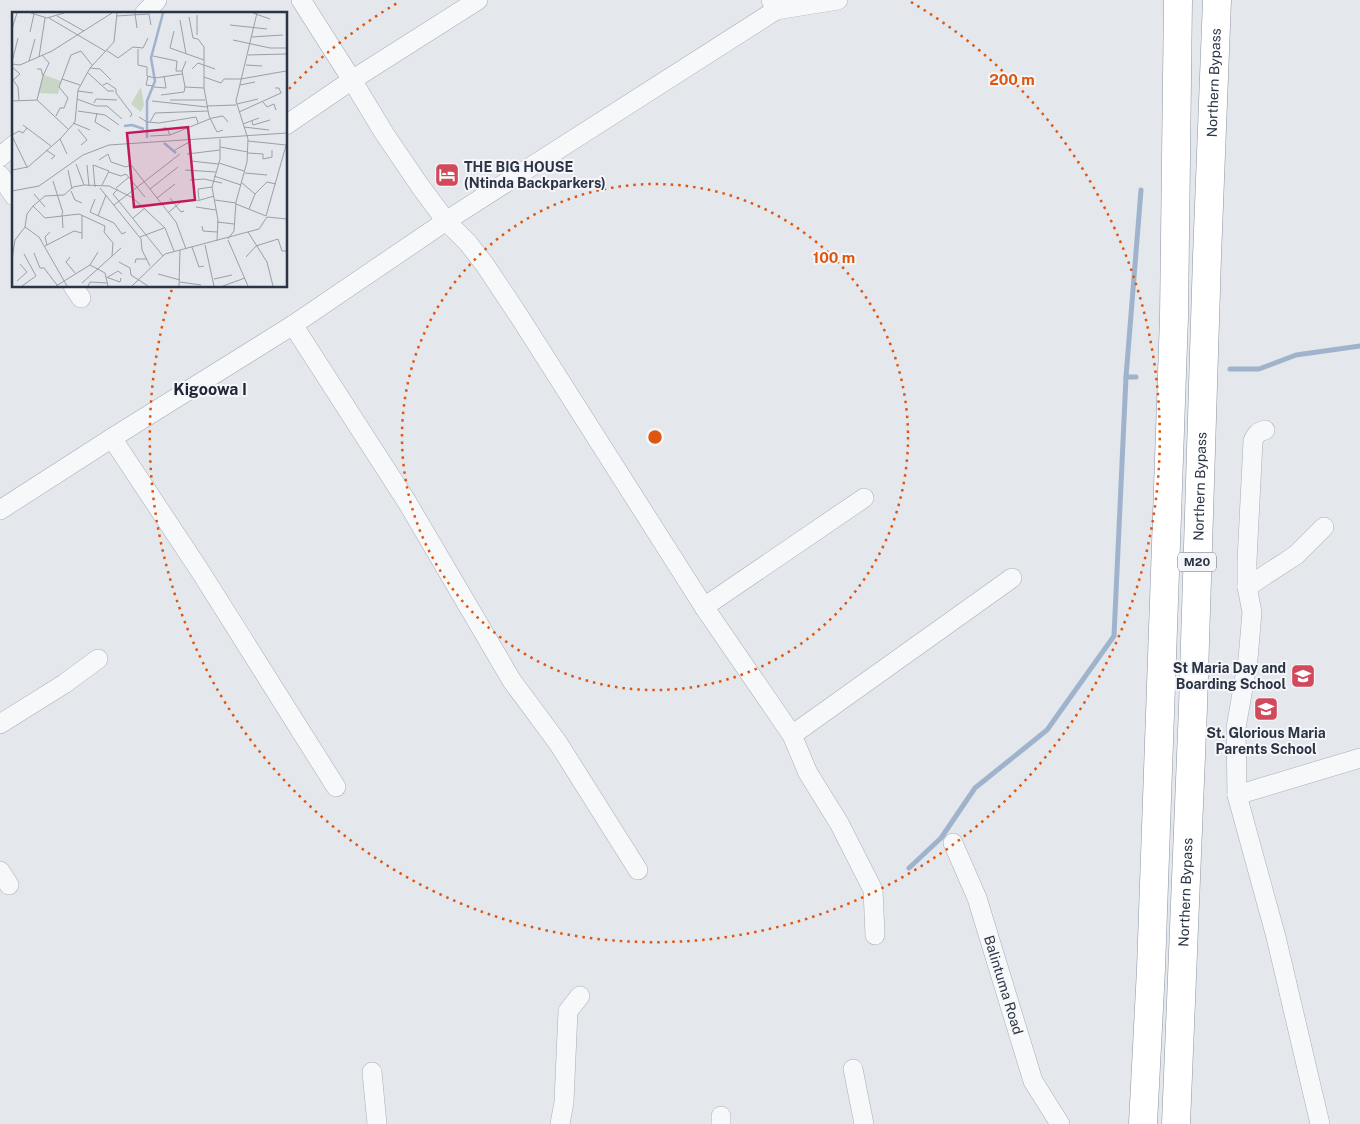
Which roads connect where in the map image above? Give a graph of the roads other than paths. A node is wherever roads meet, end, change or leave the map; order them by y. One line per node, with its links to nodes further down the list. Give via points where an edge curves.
1 (157, 0): 8 (street)
2 (301, 0): 9 (street)
3 (478, 0): 9 (street)
4 (838, 0): 7 (street)
5 (1178, 0): 41 (highway, M20, via 1174,317 1152,960)
6 (1217, 0): 42 (highway, Northern Bypass / M20)
7 (774, 5): 15 (street)
8 (146, 12)
9 (352, 80): 10 (street); 15 (street, via 384,133)
10 (288, 124)
11 (12, 147): 12 (street)
12 (0, 157)
13 (0, 175): 14 (street)
14 (12, 193)
15 (446, 222): 16 (street); 24 (street, via 468,243 519,316)
16 (293, 325): 18 (street); 32 (street, via 407,502 512,681 558,743)
17 (1265, 430): 23 (street, via 1258,432 1253,441)
18 (112, 438): 20 (street); 29 (street)
19 (864, 498): 24 (street)
20 (0, 510)
21 (1324, 527): 23 (street, via 1296,555)
22 (1012, 578): 27 (street)
23 (1247, 587): 30 (street, via 1252,612 1236,728)
24 (704, 607): 27 (street)
25 (98, 659): 26 (street)
26 (0, 724)
27 (792, 735): 33 (street, via 808,773 839,823 873,890)
28 (1360, 758): 30 (street)
29 (336, 787)
30 (1237, 795): 43 (street, via 1276,937)
31 (953, 843): 40 (street, Balintuma Road, via 977,898 1034,1081)
32 (638, 870)
33 (875, 935)
34 (580, 996): 38 (street, via 568,1011)
35 (853, 1069): 39 (street)
36 (372, 1072): 37 (street)
37 (377, 1124)
38 (560, 1124)
39 (864, 1124)
40 (1060, 1124)
41 (1143, 1124)
42 (1176, 1124)
43 (1320, 1124)

